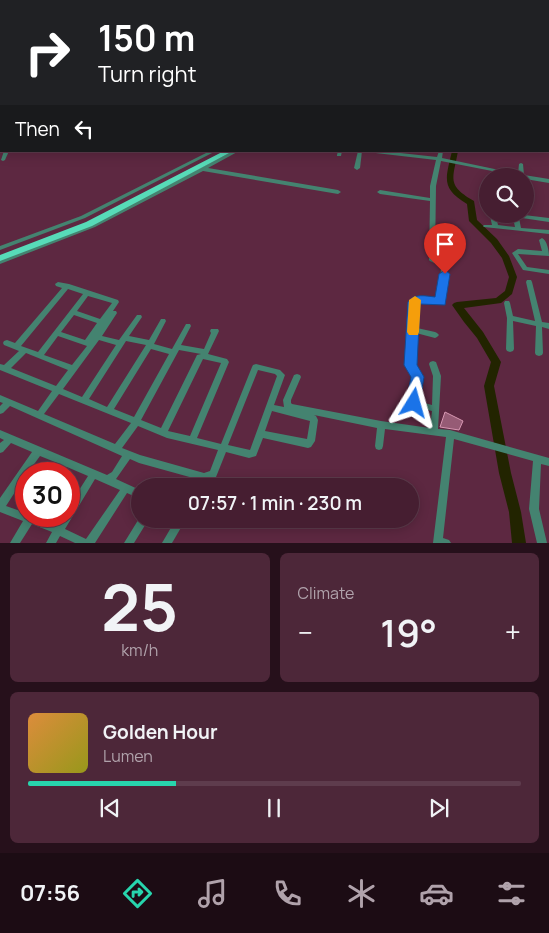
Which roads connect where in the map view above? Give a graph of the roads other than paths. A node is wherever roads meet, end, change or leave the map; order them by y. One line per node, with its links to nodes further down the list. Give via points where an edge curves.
1 (7, 152): 9 (street); 12 (street)
2 (212, 152): 32 (street, via 83,217)
3 (218, 152): 33 (highway, via 87,219)
4 (228, 152): 35 (highway, via 89,224)
5 (235, 152): 17 (street)
6 (360, 152): 14 (street)
7 (374, 152): 10 (street)
8 (441, 152): 11 (street)
9 (0, 153)
10 (415, 154): 11 (street)
11 (439, 159): 15 (street); 22 (street)
12 (3, 160)
13 (521, 164): 16 (street)
14 (357, 168)
15 (481, 168)
16 (522, 168)
17 (204, 169): 20 (street); 36 (street, via 93,226)
18 (534, 178): 19 (street)
19 (549, 181)
20 (338, 192)
21 (380, 192): 22 (street)
22 (432, 200): 52 (street, via 432,261 444,265 443,291 439,302 415,301)
23 (534, 218): 24 (street)
24 (549, 220)
25 (494, 223): 28 (street)
26 (517, 223): 29 (street)
27 (486, 226): 28 (street)
28 (495, 226): 29 (street)
29 (518, 229): 30 (street)
30 (549, 232)
31 (542, 240): 34 (street)
32 (0, 248)
33 (0, 252)
34 (547, 254): 37 (street, via 515,253 526,269)
35 (0, 258)
36 (0, 262)
37 (549, 272)
38 (529, 282): 49 (street)
39 (58, 284): 40 (street)
40 (67, 286): 41 (street); 60 (street)
41 (88, 293): 43 (street); 48 (street, via 116,302)
42 (508, 303): 46 (street)
43 (72, 312): 48 (street); 53 (street)
44 (114, 313): 55 (street)
45 (138, 317): 56 (street)
46 (510, 318): 49 (street); 61 (street)
47 (163, 321): 59 (street)
48 (102, 322): 58 (street)
49 (539, 324): 51 (street); 64 (street)
50 (188, 326): 63 (street)
51 (549, 326)
52 (413, 330): 54 (street); 76 (street, via 410,365 417,377 413,402)
53 (56, 333): 58 (street); 66 (street)
54 (434, 334)
55 (96, 337): 56 (street); 58 (street)
56 (122, 340): 59 (street); 73 (street)
57 (7, 343): 60 (street)
58 (89, 344): 69 (street)
59 (150, 344): 63 (street); 78 (street)
60 (16, 347): 62 (street)
61 (510, 349)
62 (25, 350): 66 (street); 68 (street)
63 (175, 350): 65 (street); 80 (street)
64 (539, 353)
65 (203, 354): 82 (street); 88 (street, via 226,362)
66 (39, 356): 69 (street)
67 (433, 364): 76 (street, via 437,376)
68 (2, 368): 71 (street)
69 (74, 369): 71 (street)
70 (297, 377): 81 (street, via 287,405)
71 (59, 390): 73 (street); 79 (street)
72 (0, 398): 74 (street)
73 (84, 400): 78 (street)
74 (9, 402): 77 (street); 79 (street)
75 (270, 407): 85 (street); 85 (street, via 312,418 311,441 308,444); 90 (street, via 281,375 256,367)
76 (436, 409): 83 (street)
77 (0, 411)
78 (110, 411): 80 (street)
79 (39, 415): 91 (street)
80 (136, 422): 82 (street); 91 (street)
81 (381, 425): 83 (street); 89 (street)
82 (162, 432): 88 (street)
83 (434, 432): 86 (street)
84 (0, 434): 87 (street)
85 (261, 434): 90 (street, via 252,454)
86 (450, 434): 95 (street); 112 (street)
87 (10, 439): 92 (street); 93 (street)
88 (192, 440): 90 (street)
89 (379, 446)
90 (223, 448): 94 (street, via 213,474 204,477)
91 (116, 449): 94 (street)
92 (0, 450)
93 (38, 451): 96 (street); 104 (street)
94 (128, 454): 100 (street)
95 (537, 458): 97 (street); 118 (street, via 534,509)
96 (66, 462)
97 (549, 462)
98 (80, 469): 99 (street)
99 (93, 475): 100 (street); 103 (street)
100 (110, 480): 101 (street)
101 (126, 488): 102 (street); 115 (street)
102 (131, 490)
103 (80, 496)
104 (0, 507): 105 (street)
105 (15, 512)
106 (25, 527): 113 (street)
107 (50, 527): 111 (street)
108 (60, 527): 111 (street)
109 (138, 528): 116 (street)
110 (176, 528): 117 (street)
111 (58, 531): 114 (street); 115 (street)
112 (441, 542)
113 (15, 543)
114 (51, 543)
115 (87, 543)
116 (128, 543)
117 (167, 543)
118 (542, 543)

